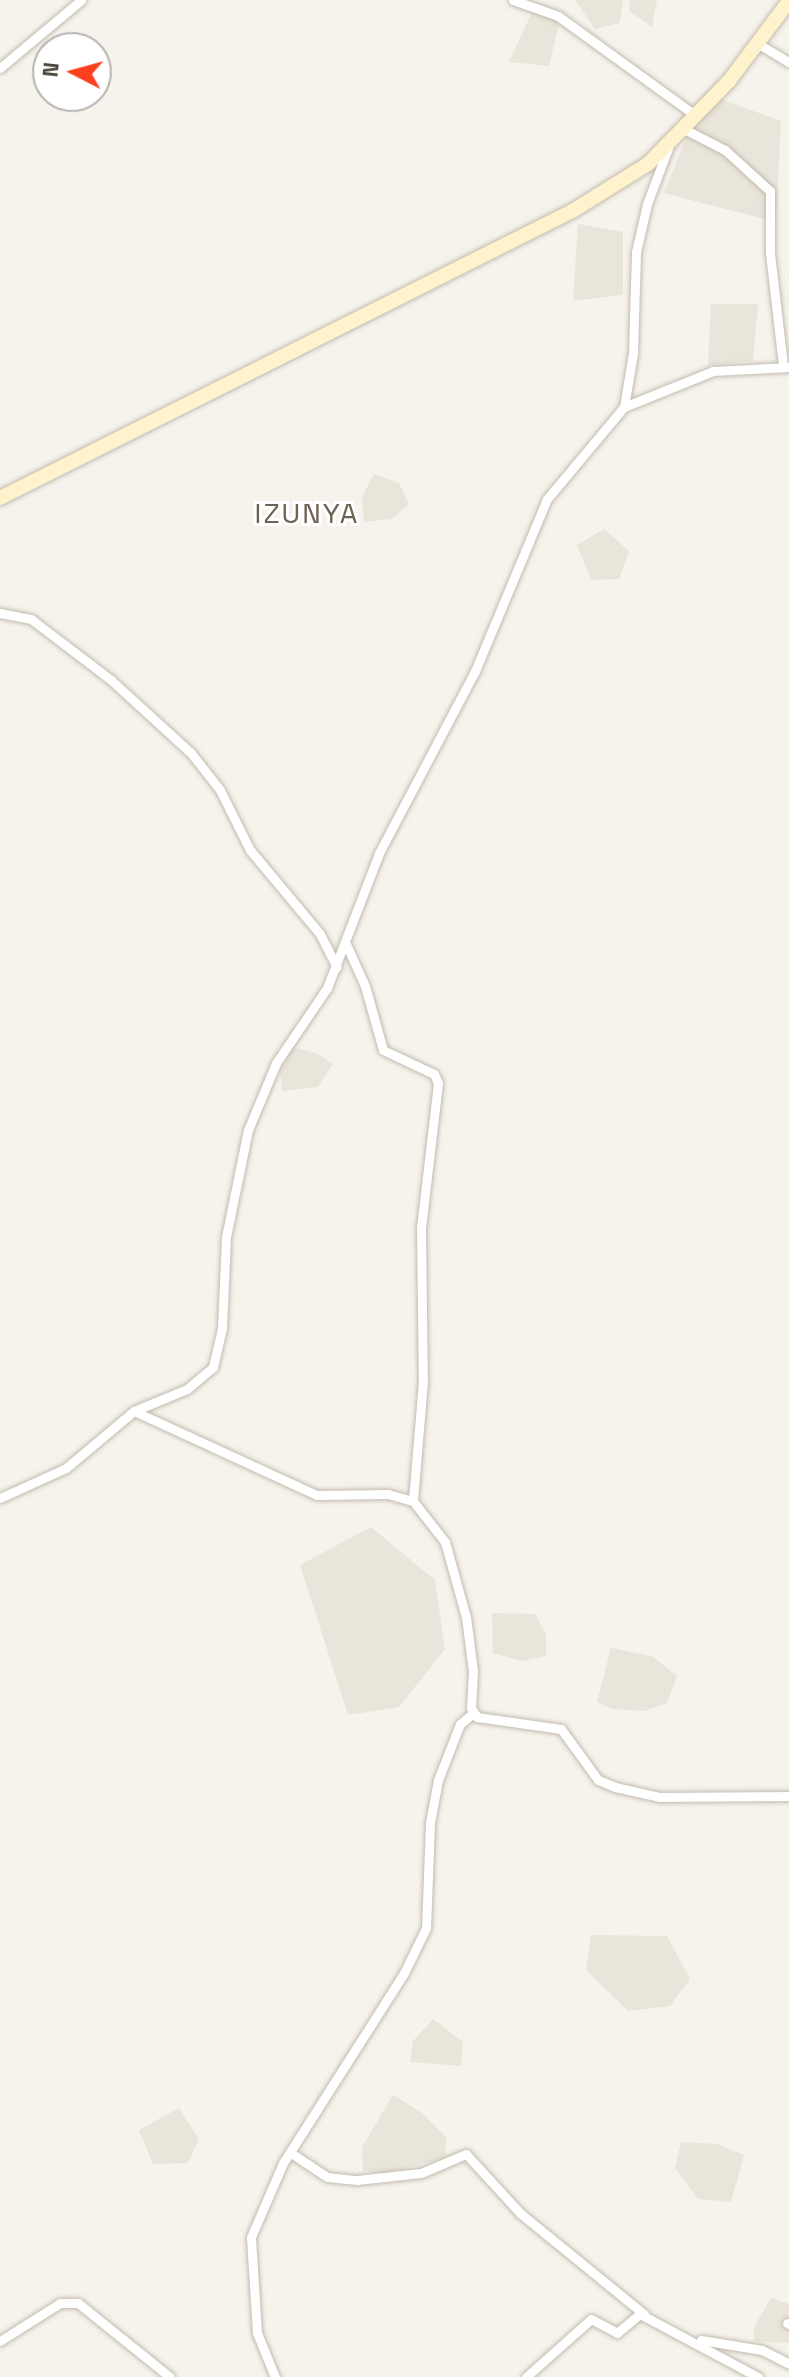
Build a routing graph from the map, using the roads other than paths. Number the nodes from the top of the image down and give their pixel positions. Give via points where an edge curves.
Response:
1 (81, 0) edge
2 (513, 0) edge
3 (784, 3) edge
4 (757, 43) junction
5 (789, 62) edge
6 (0, 68) edge
7 (696, 116) junction
8 (684, 129) junction
9 (670, 144) junction
10 (786, 366) edge
11 (624, 407) junction
12 (0, 498) edge
13 (0, 613) edge
14 (346, 944) junction
15 (337, 967) junction
16 (134, 1411) junction
17 (0, 1498) edge
18 (413, 1501) junction
19 (472, 1714) junction
20 (789, 1796) edge
21 (291, 2153) junction
22 (644, 2314) junction
23 (693, 2340) junction
24 (0, 2341) edge
25 (789, 2364) edge
26 (170, 2377) edge
27 (275, 2377) edge
28 (526, 2377) edge
29 (758, 2377) edge

1 - 6 street
2 - 7 street via 558,16
3 - 4 street
4 - 5 street
4 - 7 street
7 - 8 street
8 - 9 street
8 - 10 street via 725,150 770,191 770,253
9 - 11 street via 636,252 633,353
9 - 12 street via 648,164 574,210
10 - 11 street via 713,371
11 - 14 street via 547,499 481,658 379,853
13 - 15 street via 31,619 111,680 191,753 220,790 250,850 320,934
14 - 15 street
14 - 18 street via 365,986 383,1050 434,1074 438,1083 421,1227 423,1381
15 - 16 street via 276,1063 248,1130 226,1237 221,1340 213,1367 187,1389
16 - 17 street via 66,1468
16 - 18 street via 317,1495 388,1494
18 - 19 street via 436,1527 449,1557 471,1651
19 - 20 street via 561,1729 591,1773 615,1787 659,1797
19 - 21 street via 460,1724 438,1780 430,1823 426,1928 404,1973
21 - 22 street via 327,2177 357,2180 421,2173 466,2154 520,2213
21 - 27 street via 251,2237 257,2333
22 - 23 street
22 - 28 street via 617,2333 590,2320
23 - 25 street via 762,2350
23 - 29 street
24 - 26 street via 60,2303 78,2303

